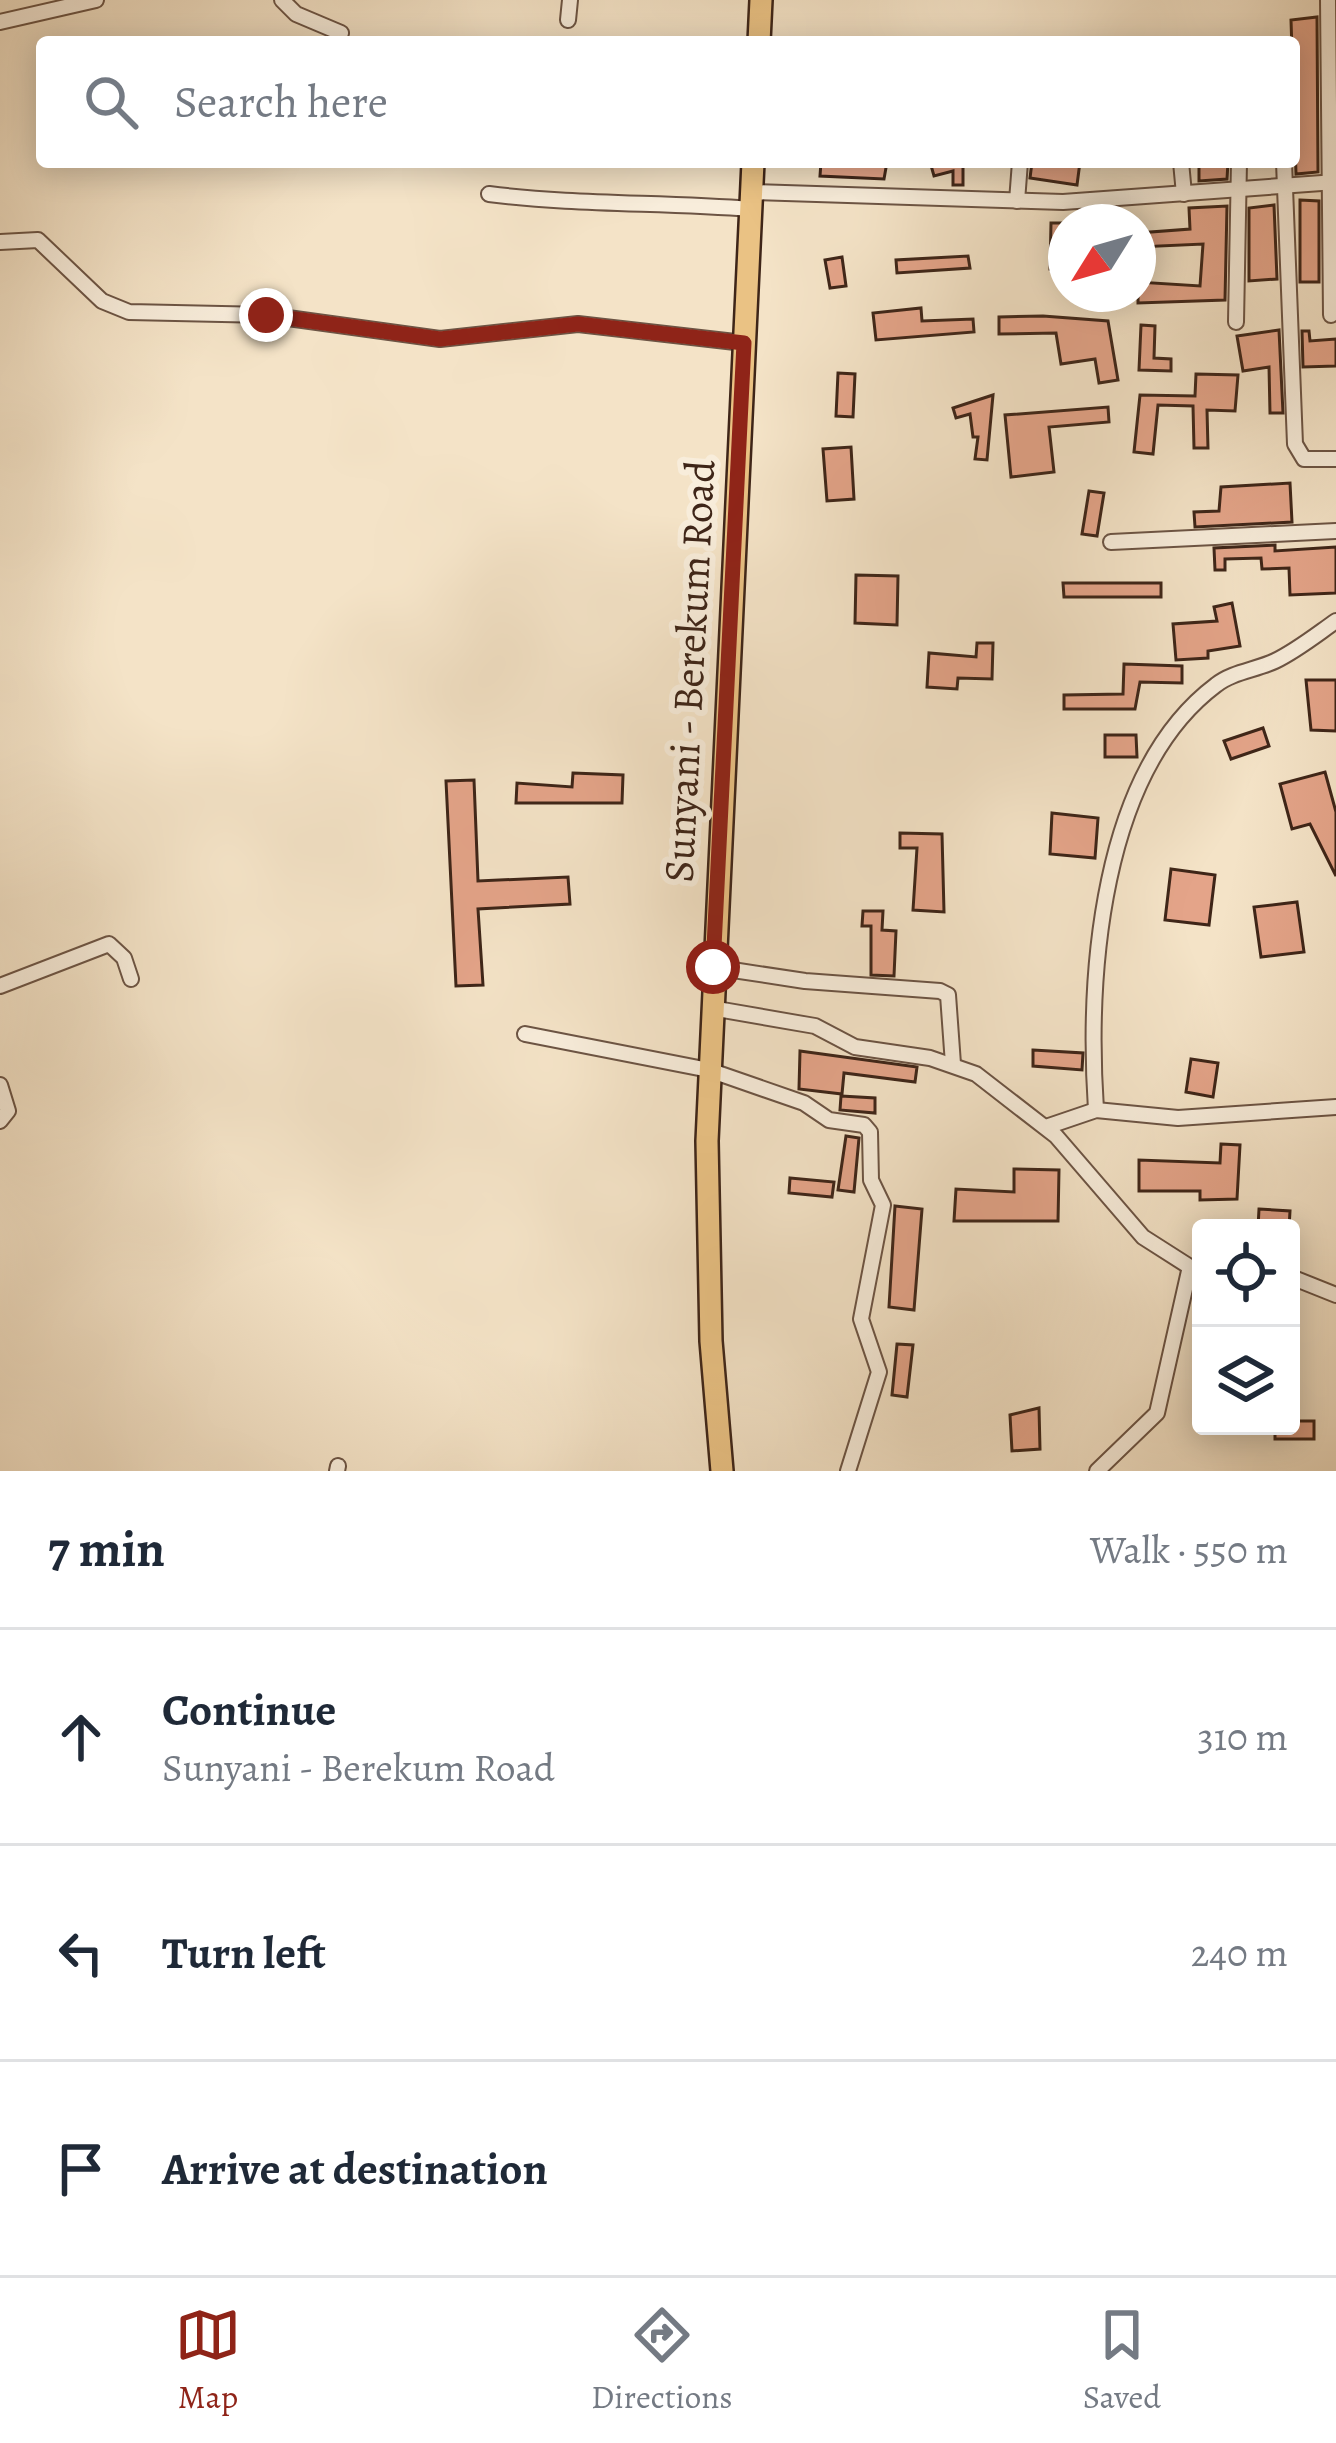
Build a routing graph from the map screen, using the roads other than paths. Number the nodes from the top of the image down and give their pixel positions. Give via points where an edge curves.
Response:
1 (96, 0) edge
2 (282, 0) edge
3 (570, 0) edge
4 (761, 0) edge
5 (1328, 0) edge
6 (568, 20) dead end
7 (0, 22) edge
8 (340, 33) dead end
9 (759, 36) edge
10 (753, 168) edge
11 (1020, 168) edge
12 (1182, 168) edge
13 (1239, 168) edge
14 (1284, 168) edge
15 (1334, 182) edge
16 (1286, 186) junction
17 (1240, 190) junction
18 (489, 194) dead end
19 (1184, 194) junction
20 (751, 201) junction
21 (1017, 201) junction
22 (0, 242) edge
23 (1331, 315) dead end
24 (1236, 322) dead end
25 (744, 343) junction
26 (1336, 458) edge
27 (1336, 531) edge
28 (1111, 542) dead end
29 (1336, 621) edge
30 (713, 967) junction
31 (131, 979) dead end
32 (0, 986) edge
33 (711, 1008) junction
34 (525, 1034) dead end
35 (953, 1064) junction
36 (709, 1070) junction
37 (0, 1085) edge
38 (1336, 1107) edge
39 (1096, 1110) junction
40 (0, 1120) edge
41 (1046, 1127) junction
42 (1192, 1271) edge
43 (1300, 1280) edge
44 (1192, 1284) edge
45 (1336, 1294) edge
46 (722, 1471) edge
47 (848, 1471) edge
48 (1096, 1471) edge

1 - 7 street
2 - 8 street
3 - 6 street
4 - 9 main road
5 - 15 street
10 - 20 main road, Sunyani - Berekum Road
11 - 21 street
12 - 19 street
13 - 17 street
14 - 16 street
15 - 16 street
15 - 23 street
16 - 17 street
16 - 26 street via 1295,444 1304,459
17 - 19 street
17 - 24 street
18 - 20 street via 563,203
19 - 21 street
20 - 21 street
20 - 25 main road, Sunyani - Berekum Road
22 - 25 street via 38,241 103,301 129,312 266,315 440,339 578,324
25 - 30 main road, Sunyani - Berekum Road
27 - 28 street
29 - 39 street via 1281,658 1220,680 1141,774 1123,814 1102,948 1091,1039
30 - 33 main road, Sunyani - Berekum Road
30 - 35 street via 940,991 948,995
31 - 32 street via 110,944
33 - 35 street via 815,1026 876,1053
33 - 36 main road, Sunyani - Berekum Road
34 - 36 street
35 - 41 street
36 - 46 main road, Sunyani - Berekum Road via 711,1341
36 - 47 street via 870,1132 871,1180 883,1205 861,1319 879,1372
37 - 40 street via 8,1111
38 - 39 street via 1178,1118
39 - 41 street
41 - 42 street via 1143,1237
43 - 45 street
44 - 48 street via 1156,1413

